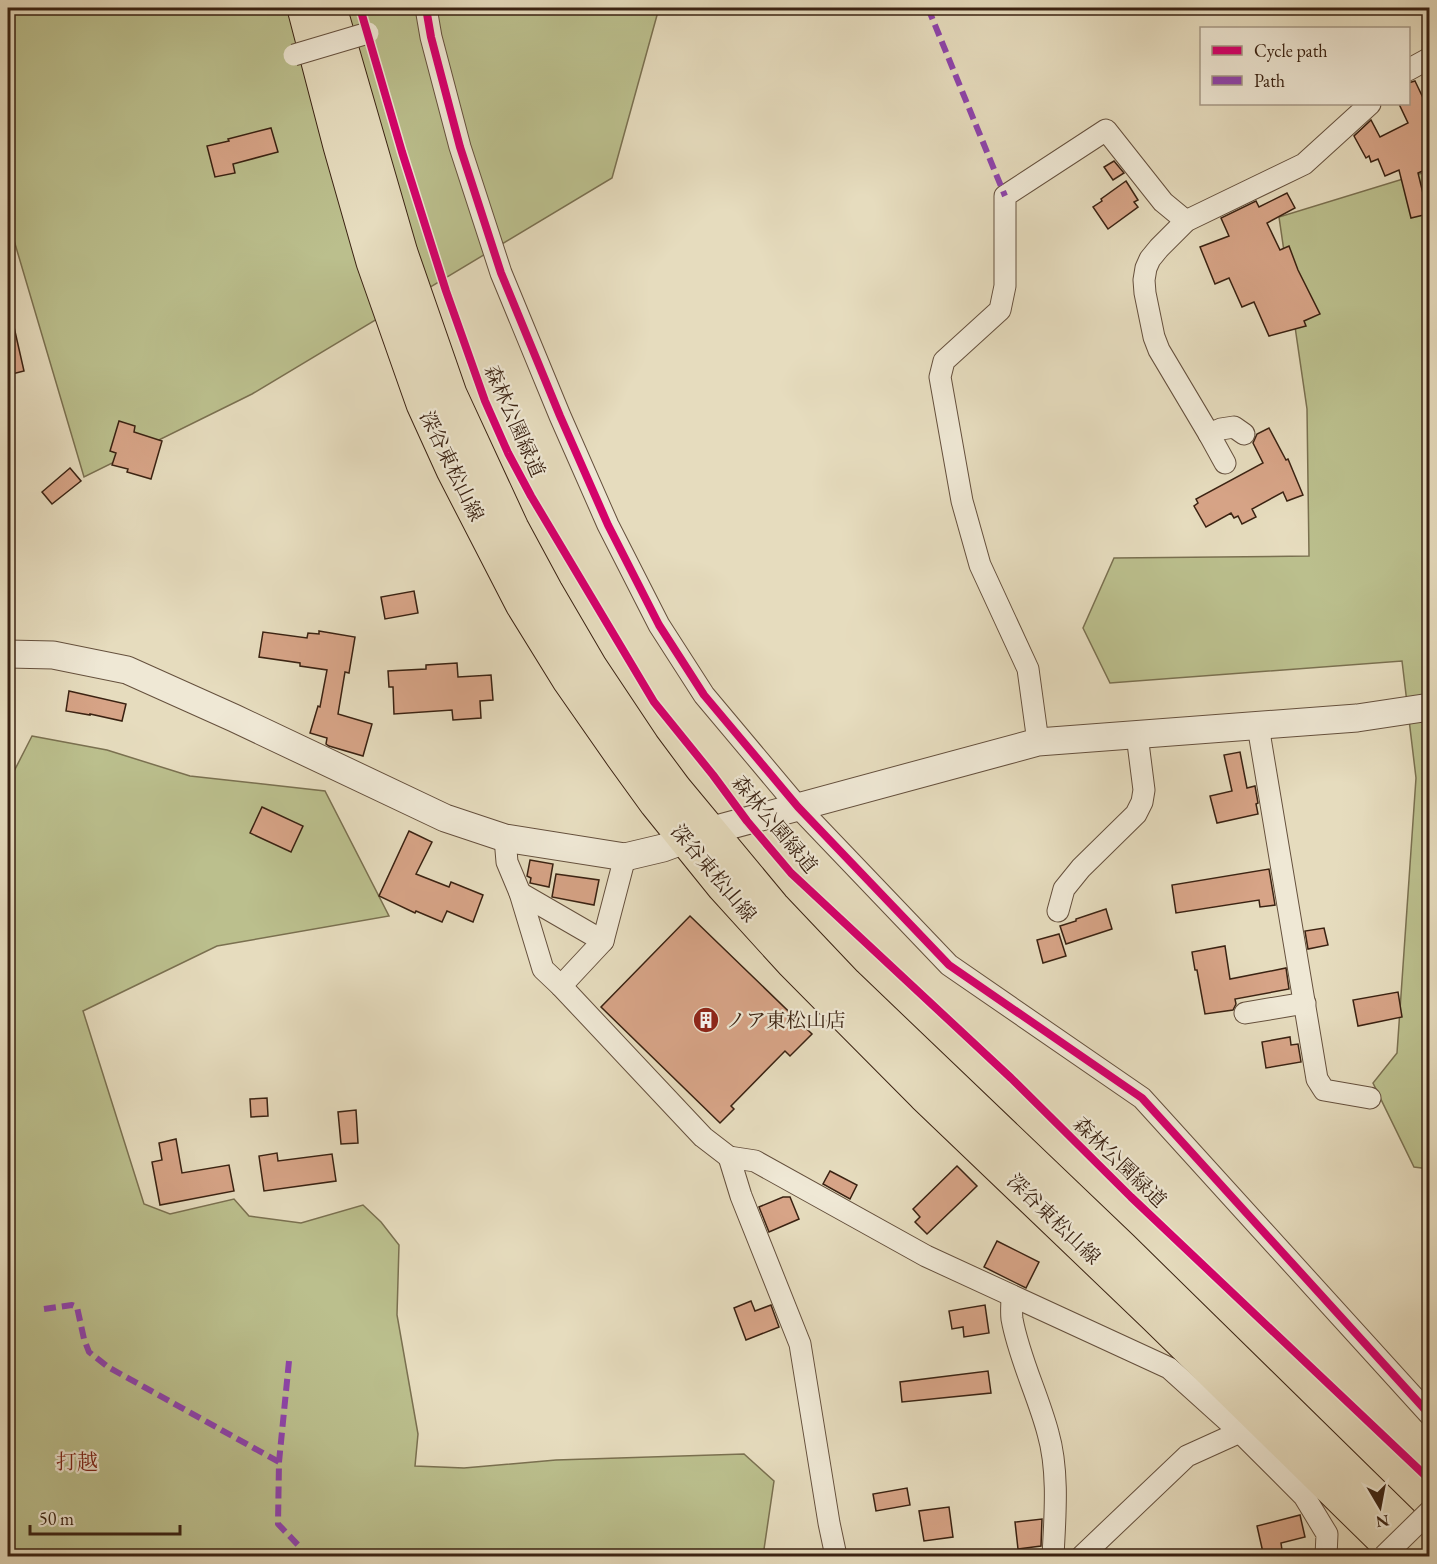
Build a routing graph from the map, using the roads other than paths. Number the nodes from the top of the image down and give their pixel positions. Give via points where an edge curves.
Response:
1 (304, 8) edge
2 (330, 8) edge
3 (426, 8) edge
4 (368, 33) dead end
5 (294, 55) dead end
6 (1430, 58) edge
7 (1410, 69) edge
8 (1369, 105) edge
9 (1186, 221) junction
10 (1209, 434) junction
11 (1244, 434) dead end
12 (1225, 464) dead end
13 (8, 654) edge
14 (1430, 707) edge
15 (1258, 726) junction
16 (1137, 735) junction
17 (1038, 742) junction
18 (798, 807) junction
19 (698, 835) junction
20 (505, 838) junction
21 (625, 856) junction
22 (520, 893) junction
23 (1058, 911) dead end
24 (603, 941) junction
25 (561, 986) junction
26 (1305, 1003) junction
27 (1245, 1013) dead end
28 (1370, 1098) dead end
29 (729, 1157) junction
30 (1012, 1296) junction
31 (1430, 1415) edge
32 (1240, 1432) junction
33 (1430, 1511) edge
34 (1430, 1550) edge
35 (836, 1557) edge
36 (1053, 1557) edge
37 (1082, 1557) edge
38 (1326, 1557) edge
39 (1384, 1557) edge
40 (1400, 1557) edge

1 - 19 main road, 深谷東松山線 via 373,262 423,404 453,470 522,604 569,680 656,803
2 - 19 main road, 深谷東松山線 via 401,253 450,394 546,591 591,668 675,789
3 - 18 street via 460,147 501,273 608,525 659,625 704,695
4 - 5 street, bridge
6 - 7 street
8 - 9 street via 1304,164
9 - 10 street via 1150,259 1145,293 1159,350
9 - 17 street via 1163,202 1106,130 1005,196 1005,285 1000,310 944,361 940,377 962,501 980,565 1028,669
10 - 11 street via 1234,427
10 - 12 street
13 - 20 street via 53,655 127,670 445,818
14 - 15 street
15 - 16 street
15 - 26 street
16 - 17 street
16 - 23 street via 1142,802 1136,814 1064,889
17 - 18 street
18 - 19 street
18 - 31 street via 948,965 1142,1098
19 - 21 street
19 - 34 main road, 深谷東松山線 via 846,984 1097,1223
19 - 40 main road, 深谷東松山線 via 723,886 792,963
20 - 21 street
20 - 22 street via 507,862
21 - 24 street
22 - 24 street
22 - 25 street via 543,969
24 - 25 street
25 - 29 street via 703,1137
26 - 27 street
26 - 28 street via 1317,1079 1324,1090
29 - 30 street via 756,1161 926,1256
29 - 35 street via 800,1344
30 - 32 street via 1169,1368
30 - 36 street via 1014,1327 1048,1434 1054,1479
32 - 37 street via 1187,1456
32 - 38 street via 1304,1496 1327,1534
33 - 39 street, bridge

